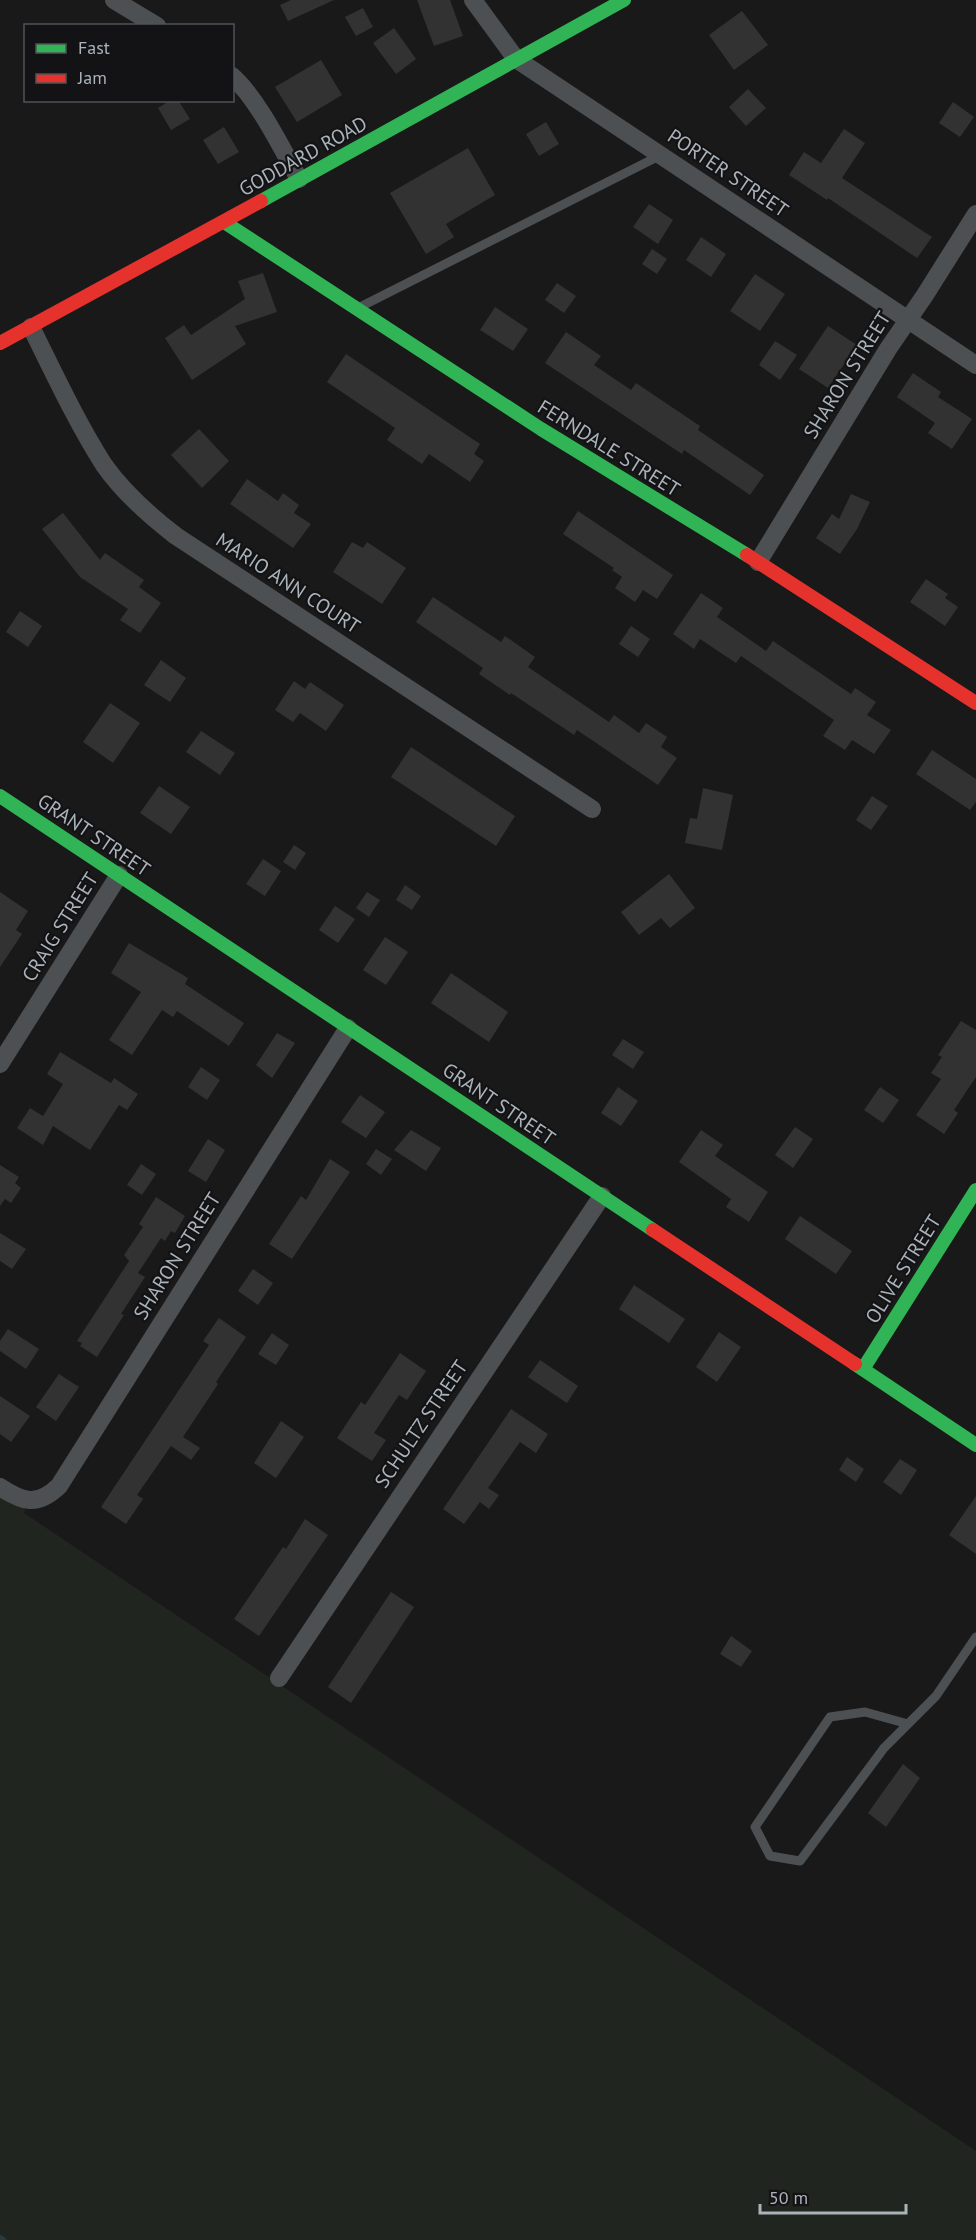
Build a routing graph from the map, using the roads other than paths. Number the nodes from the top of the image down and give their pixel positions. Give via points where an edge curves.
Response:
1 (114, 0) edge
2 (472, 0) edge
3 (624, 0) edge
4 (154, 24) edge
5 (516, 59) junction
6 (234, 78) edge
7 (661, 155) junction
8 (299, 179) junction
9 (976, 214) edge
10 (224, 222) junction
11 (357, 308) junction
12 (908, 320) junction
13 (31, 327) junction
14 (0, 343) edge
15 (976, 365) edge
16 (758, 562) junction
17 (976, 703) edge
18 (0, 796) edge
19 (592, 809) dead end
20 (119, 875) junction
21 (348, 1028) junction
22 (0, 1064) edge
23 (976, 1190) edge
24 (602, 1196) junction
25 (862, 1369) junction
26 (976, 1445) edge
27 (0, 1487) edge
28 (976, 1637) edge
29 (279, 1678) dead end
30 (908, 1724) junction

1 - 4 street
2 - 5 street, PORTER STREET
3 - 5 street, GODDARD ROAD
5 - 7 street, PORTER STREET
5 - 8 street, GODDARD ROAD
6 - 8 street
7 - 11 lane
7 - 12 street, PORTER STREET
8 - 10 street, GODDARD ROAD
9 - 12 street, SHARON STREET
10 - 11 street, FERNDALE STREET
10 - 13 street, GODDARD ROAD
11 - 16 street, FERNDALE STREET via 541,429
12 - 15 street, PORTER STREET
12 - 16 street, SHARON STREET
13 - 14 street, GODDARD ROAD
13 - 19 street, MARIO ANN COURT via 105,466 161,524
16 - 17 street, FERNDALE STREET
18 - 20 street, GRANT STREET
20 - 21 street, GRANT STREET
20 - 22 street, CRAIG STREET
21 - 24 street, GRANT STREET
21 - 27 street, SHARON STREET via 59,1486 38,1500 24,1500
23 - 25 street, OLIVE STREET
24 - 25 street, GRANT STREET
24 - 29 street, SCHULTZ STREET
25 - 26 street, GRANT STREET
28 - 30 lane via 936,1696
30 - 30 lane via 866,1769 800,1861 770,1856 755,1827 830,1717 865,1712

